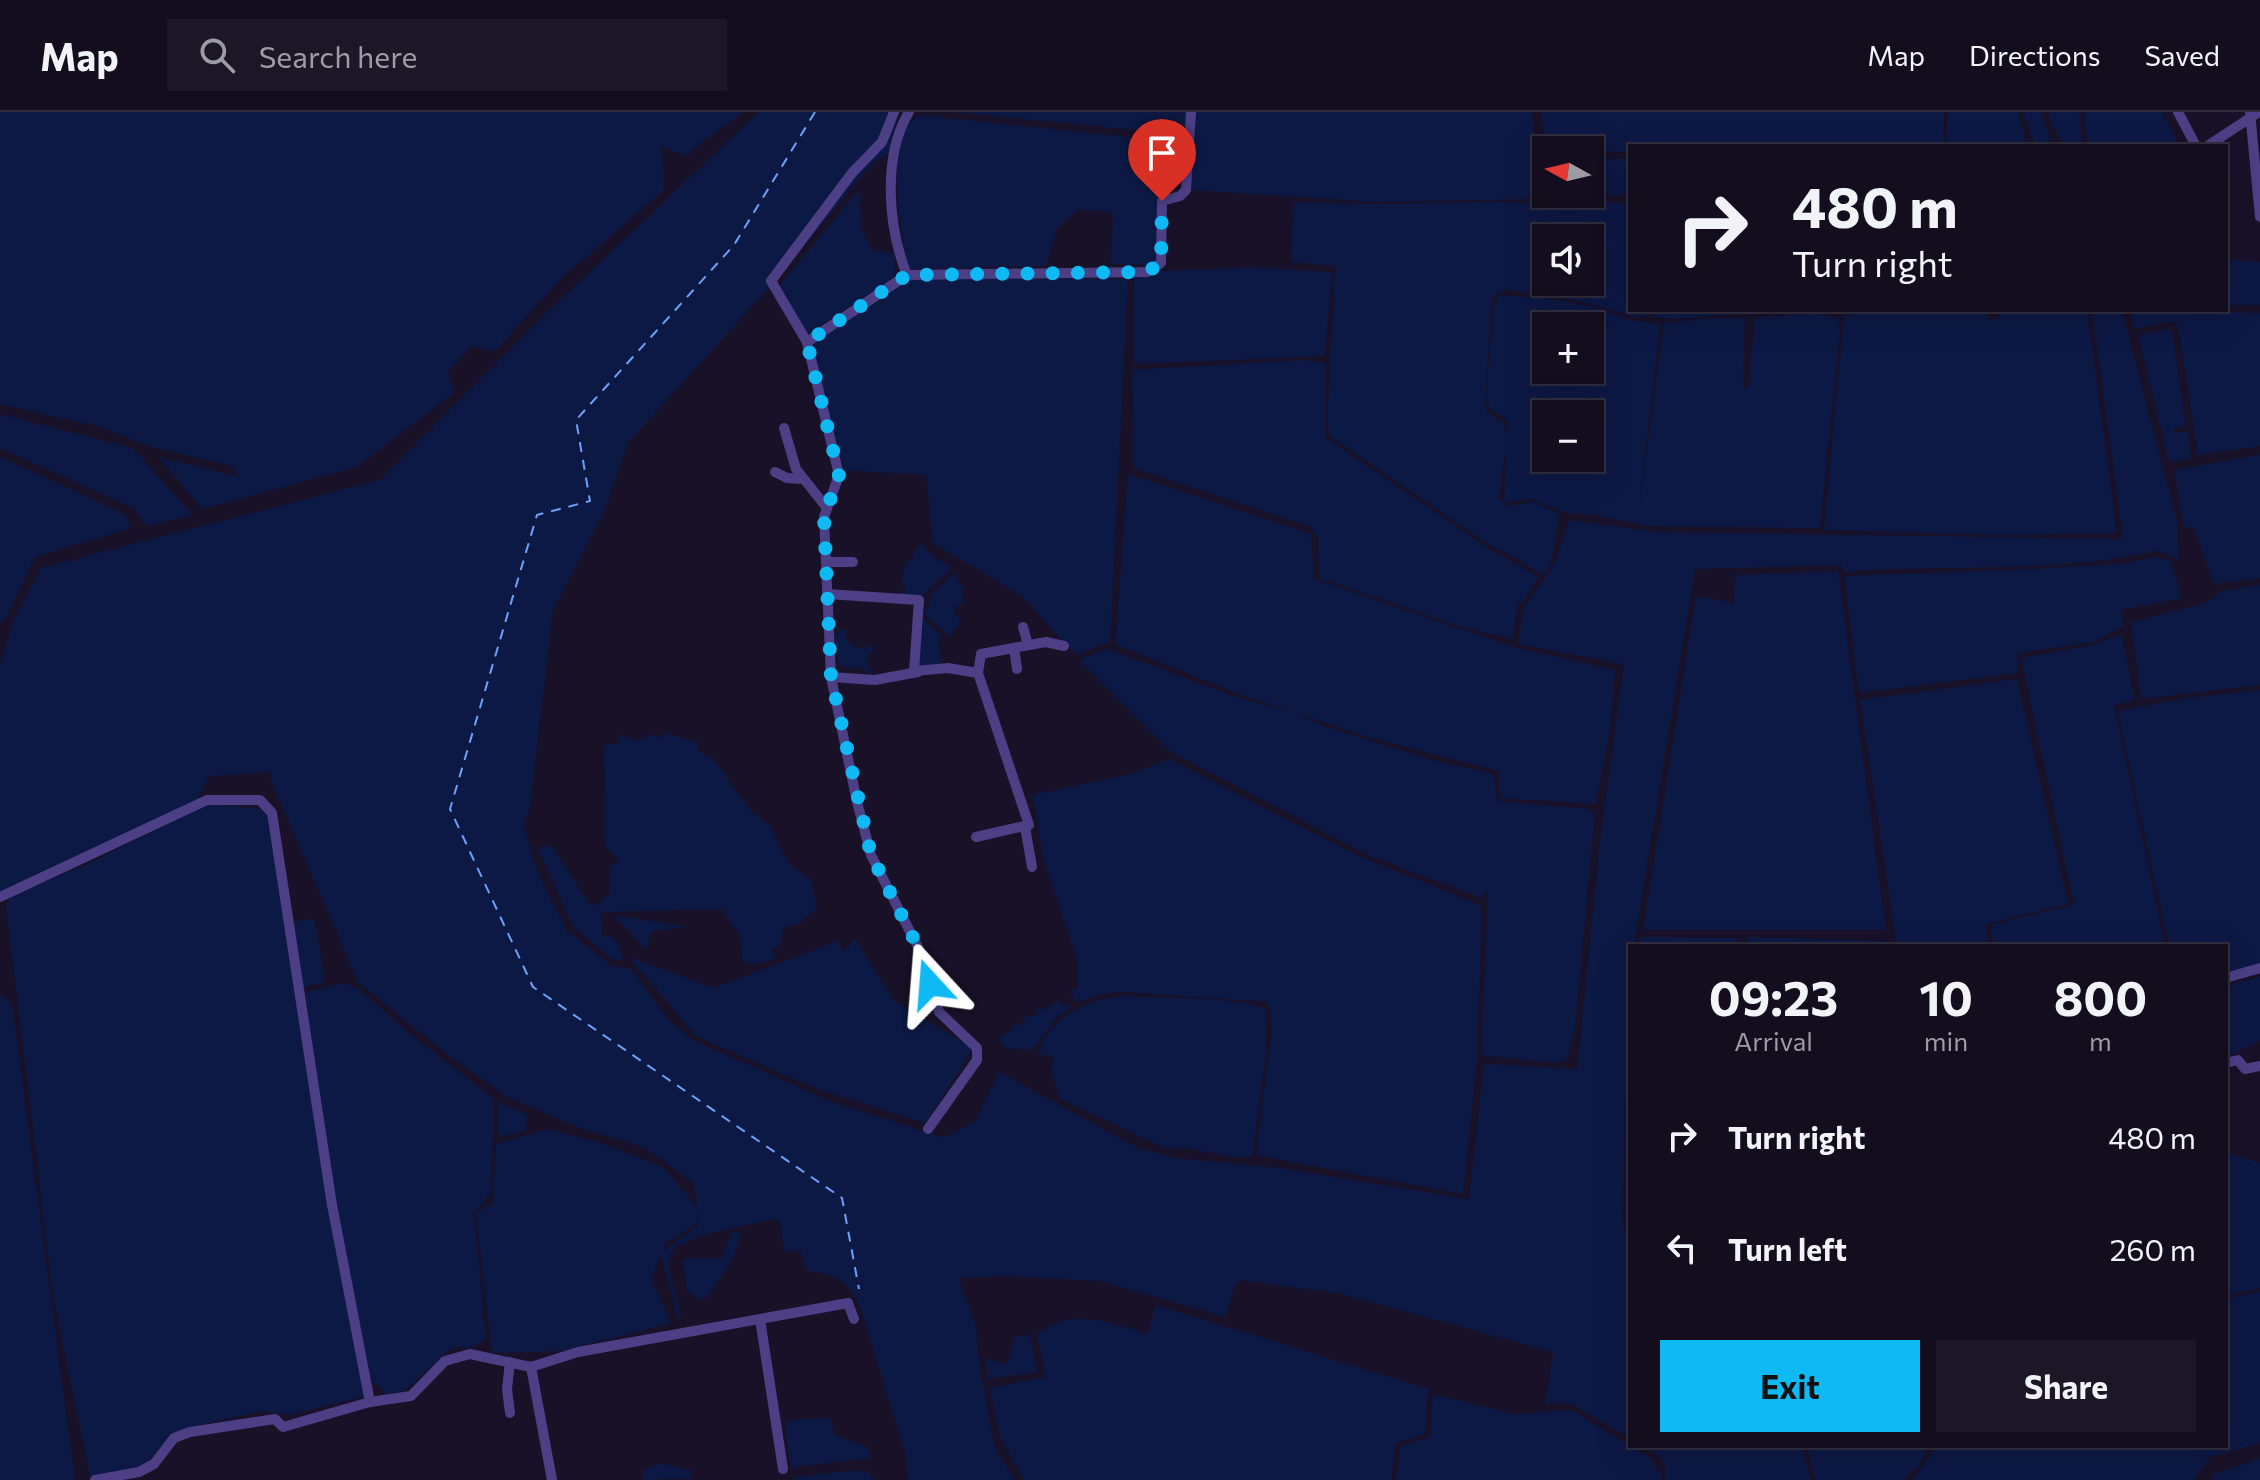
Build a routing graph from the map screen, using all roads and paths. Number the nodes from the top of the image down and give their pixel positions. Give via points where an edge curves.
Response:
1 (894, 112) edge
2 (909, 112) edge
3 (1191, 112) edge
4 (2178, 112) edge
5 (2250, 112) edge
6 (2259, 112) edge
7 (2195, 144) edge
8 (2210, 144) edge
9 (2260, 217) edge
10 (907, 275) junction
11 (807, 342) junction
12 (784, 428) dead end
13 (775, 472) dead end
14 (803, 479) junction
15 (827, 508) junction
16 (826, 562) junction
17 (853, 562) dead end
18 (827, 594) junction
19 (1023, 627) dead end
20 (1028, 645) junction
21 (1064, 646) dead end
22 (1014, 648) junction
23 (1017, 669) dead end
24 (918, 672) junction
25 (978, 673) junction
26 (831, 677) junction
27 (1025, 827) junction
28 (976, 837) dead end
29 (1032, 867) dead end
30 (0, 897) edge
31 (2260, 968) edge
32 (2229, 977) dead end
33 (2228, 1062) edge
34 (2260, 1066) edge
35 (928, 1129) dead end
36 (760, 1319) junction
37 (854, 1319) dead end
38 (510, 1362) junction
39 (534, 1366) junction
40 (370, 1402) junction
41 (510, 1413) dead end
42 (555, 1457) dead end
43 (783, 1469) dead end
44 (95, 1480) edge
45 (552, 1480) edge

1 - 11 street via 882,142 852,173 771,281
2 - 10 street via 898,131 891,184
3 - 10 street via 1186,190 1162,201 1161,263 1147,272
4 - 7 street
5 - 9 street
6 - 8 street, bridge
10 - 11 street
11 - 15 street via 839,475
12 - 14 street
13 - 14 street
14 - 15 street
15 - 16 street
16 - 17 street
16 - 18 street
18 - 24 street via 919,600 912,667
18 - 26 street
19 - 20 street
20 - 21 street
20 - 22 street
22 - 23 street
22 - 25 street via 981,654
24 - 25 street via 948,668
24 - 26 street via 875,680
25 - 27 street via 1020,790 1029,825
26 - 35 street via 871,855 922,955 939,1012 977,1048 977,1060
27 - 28 street
27 - 29 street
30 - 40 street via 207,800 260,800 272,813 332,1205
31 - 32 street
33 - 34 street via 2238,1060 2245,1069
36 - 37 street via 848,1303
36 - 39 street via 578,1352
36 - 43 street
38 - 39 street
38 - 40 street via 470,1354 445,1361 411,1396
38 - 41 street
39 - 42 street
39 - 45 street
40 - 44 street via 283,1427 275,1419 190,1432 174,1438 154,1464 139,1472

